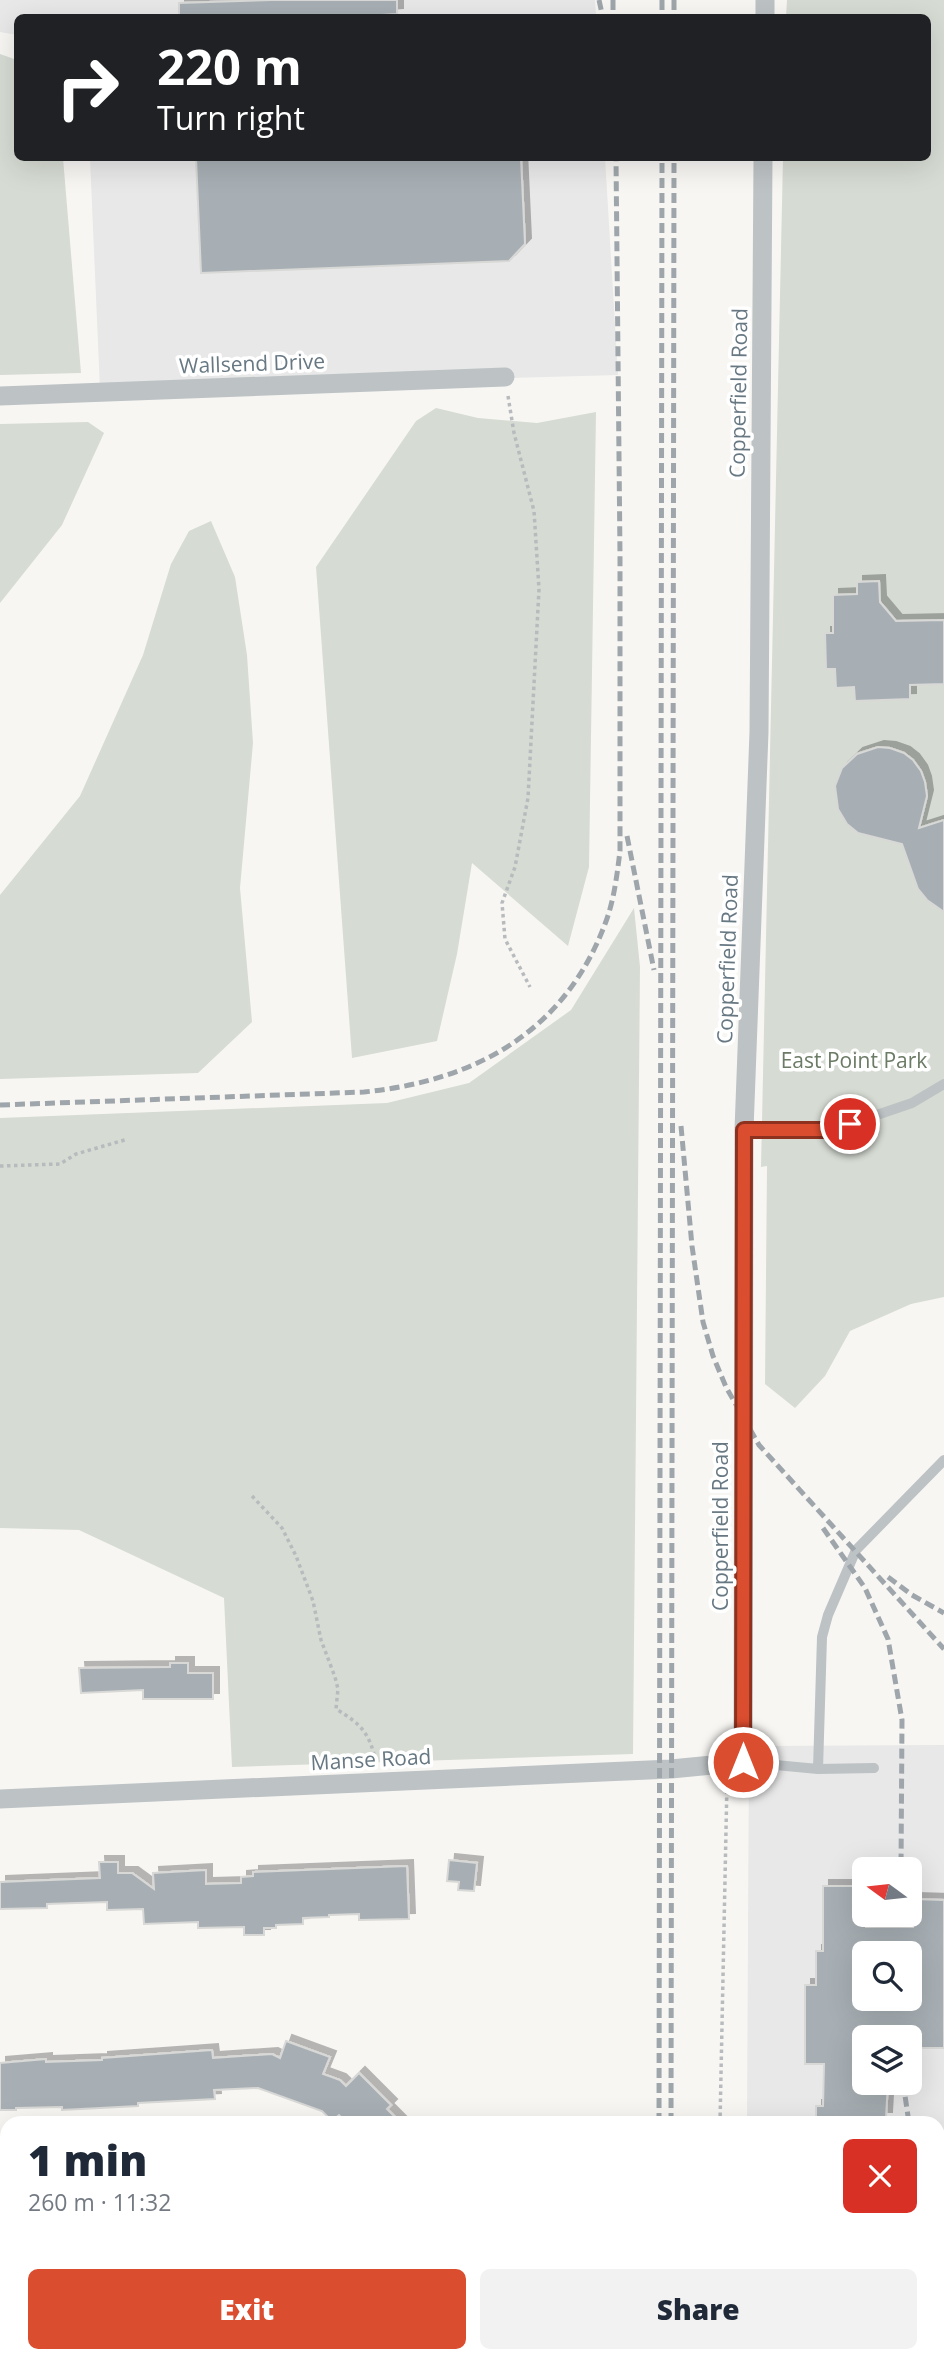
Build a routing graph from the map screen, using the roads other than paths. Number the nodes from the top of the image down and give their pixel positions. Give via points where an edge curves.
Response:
1 (764, 161) edge
2 (505, 377) road end
3 (0, 396) edge
4 (944, 1084) edge
5 (744, 1130) junction
6 (944, 1460) edge
7 (735, 1762) junction
8 (874, 1768) dead end
9 (818, 1769) junction
10 (0, 1799) edge

1 - 5 street, Copperfield Road via 758,732
2 - 3 street, Wallsend Drive
4 - 5 lane via 912,1103 833,1130
5 - 7 street, Copperfield Road
6 - 9 lane via 856,1550 828,1615 822,1637
7 - 9 lane
7 - 10 street, Manse Road via 671,1769
8 - 9 lane

